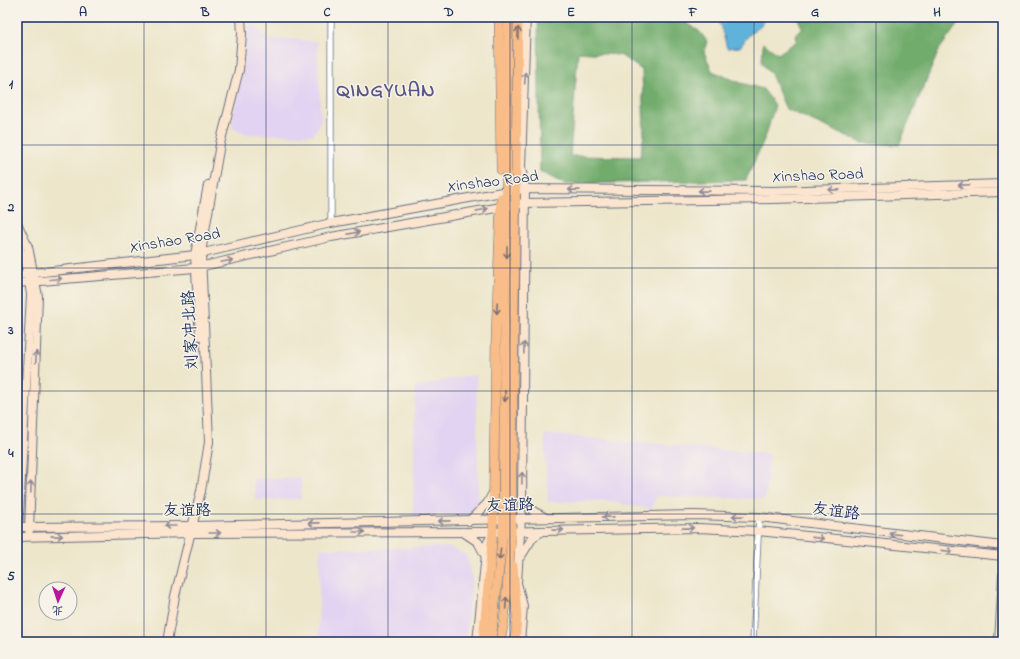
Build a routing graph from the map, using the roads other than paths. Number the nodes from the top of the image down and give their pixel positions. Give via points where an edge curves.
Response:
1 (236, 17) edge
2 (241, 17) edge
3 (330, 17) edge
4 (499, 17) edge
5 (508, 17) edge
6 (518, 17) edge
7 (526, 17) edge
8 (1003, 184) edge
9 (512, 191) junction
10 (1003, 192) edge
11 (511, 205) junction
12 (17, 223) edge
13 (331, 223) junction
14 (17, 239) edge
15 (198, 254) junction
16 (199, 267) junction
17 (17, 276) edge
18 (32, 278) junction
19 (17, 283) edge
20 (494, 491) junction
21 (522, 498) junction
22 (759, 517) junction
23 (546, 518) junction
24 (521, 519) junction
25 (493, 520) junction
26 (507, 520) junction
27 (469, 521) junction
28 (18, 526) edge
29 (29, 526) junction
30 (190, 529) junction
31 (544, 530) junction
32 (502, 531) junction
33 (521, 531) junction
34 (758, 531) junction
35 (463, 532) junction
36 (18, 537) edge
37 (29, 537) junction
38 (511, 541) junction
39 (1003, 546) edge
40 (485, 555) junction
41 (1003, 556) edge
42 (518, 563) junction
43 (484, 566) junction
44 (1003, 575) edge
45 (490, 576) junction
46 (517, 582) junction
47 (497, 589) junction
48 (517, 606) junction
49 (166, 642) edge
50 (476, 642) edge
51 (483, 642) edge
52 (491, 642) edge
53 (500, 642) edge
54 (515, 642) edge
55 (520, 642) edge
56 (753, 642) edge
57 (999, 642) edge

1 - 15 main road, 刘家冲北路 via 234,69 216,143
2 - 15 main road, 刘家冲北路 via 239,70 220,144
3 - 13 street
4 - 9 main road
5 - 9 main road
9 -> 6 main road
9 -> 7 main road via 521,167
8 -> 9 main road, Xinshao Road via 773,191
9 - 11 main road
9 - 11 main road
9 - 13 main road, Xinshao Road
10 - 11 main road, Xinshao Road
16 -> 11 main road, Xinshao Road via 331,238
11 -> 20 main road via 496,335
21 -> 11 main road
11 - 26 main road
12 - 18 main road via 28,247
13 - 15 main road, Xinshao Road
14 - 18 main road
15 - 16 main road, 刘家冲北路
15 - 18 main road, Xinshao Road
18 -> 16 main road, Xinshao Road
16 - 30 main road, 刘家冲北路 via 204,442
17 - 18 main road, Xinshao Road
18 - 19 main road, Xinshao Road
18 - 28 main road
29 -> 18 main road via 38,296
20 - 25 main road
20 - 27 main road via 486,504
21 - 23 main road via 532,511
21 - 24 main road
22 -> 23 main road, 友谊路 via 693,515
22 - 34 street
39 -> 22 main road, 友谊路
23 - 24 main road, 友谊路
24 - 26 main road, 友谊路
24 - 33 main road
25 - 26 main road, 友谊路
25 - 27 main road, 友谊路
25 - 32 main road
26 - 32 main road
27 -> 30 main road, 友谊路
28 - 29 main road, 友谊路
28 - 36 main road
30 -> 29 main road, 友谊路
29 - 37 main road
30 -> 35 main road, 友谊路
37 -> 30 main road, 友谊路
30 - 49 main road, 刘家冲北路
31 - 33 main road, 友谊路
31 -> 34 main road, 友谊路 via 699,528
31 - 42 main road via 533,537
32 - 33 main road, 友谊路
32 - 35 main road, 友谊路
32 - 38 main road
32 - 40 main road via 487,544
32 - 45 main road
32 -> 47 main road
33 - 42 main road
34 -> 41 main road, 友谊路
34 - 56 street
35 - 40 main road via 478,542
36 - 37 main road, 友谊路
38 - 48 main road
53 -> 38 main road
40 - 43 main road
42 - 46 main road
43 - 45 main road
43 - 50 main road
44 - 57 main road
45 - 47 main road
45 - 51 main road
46 - 48 main road
46 - 55 main road via 522,606
47 - 52 main road
48 - 54 main road

